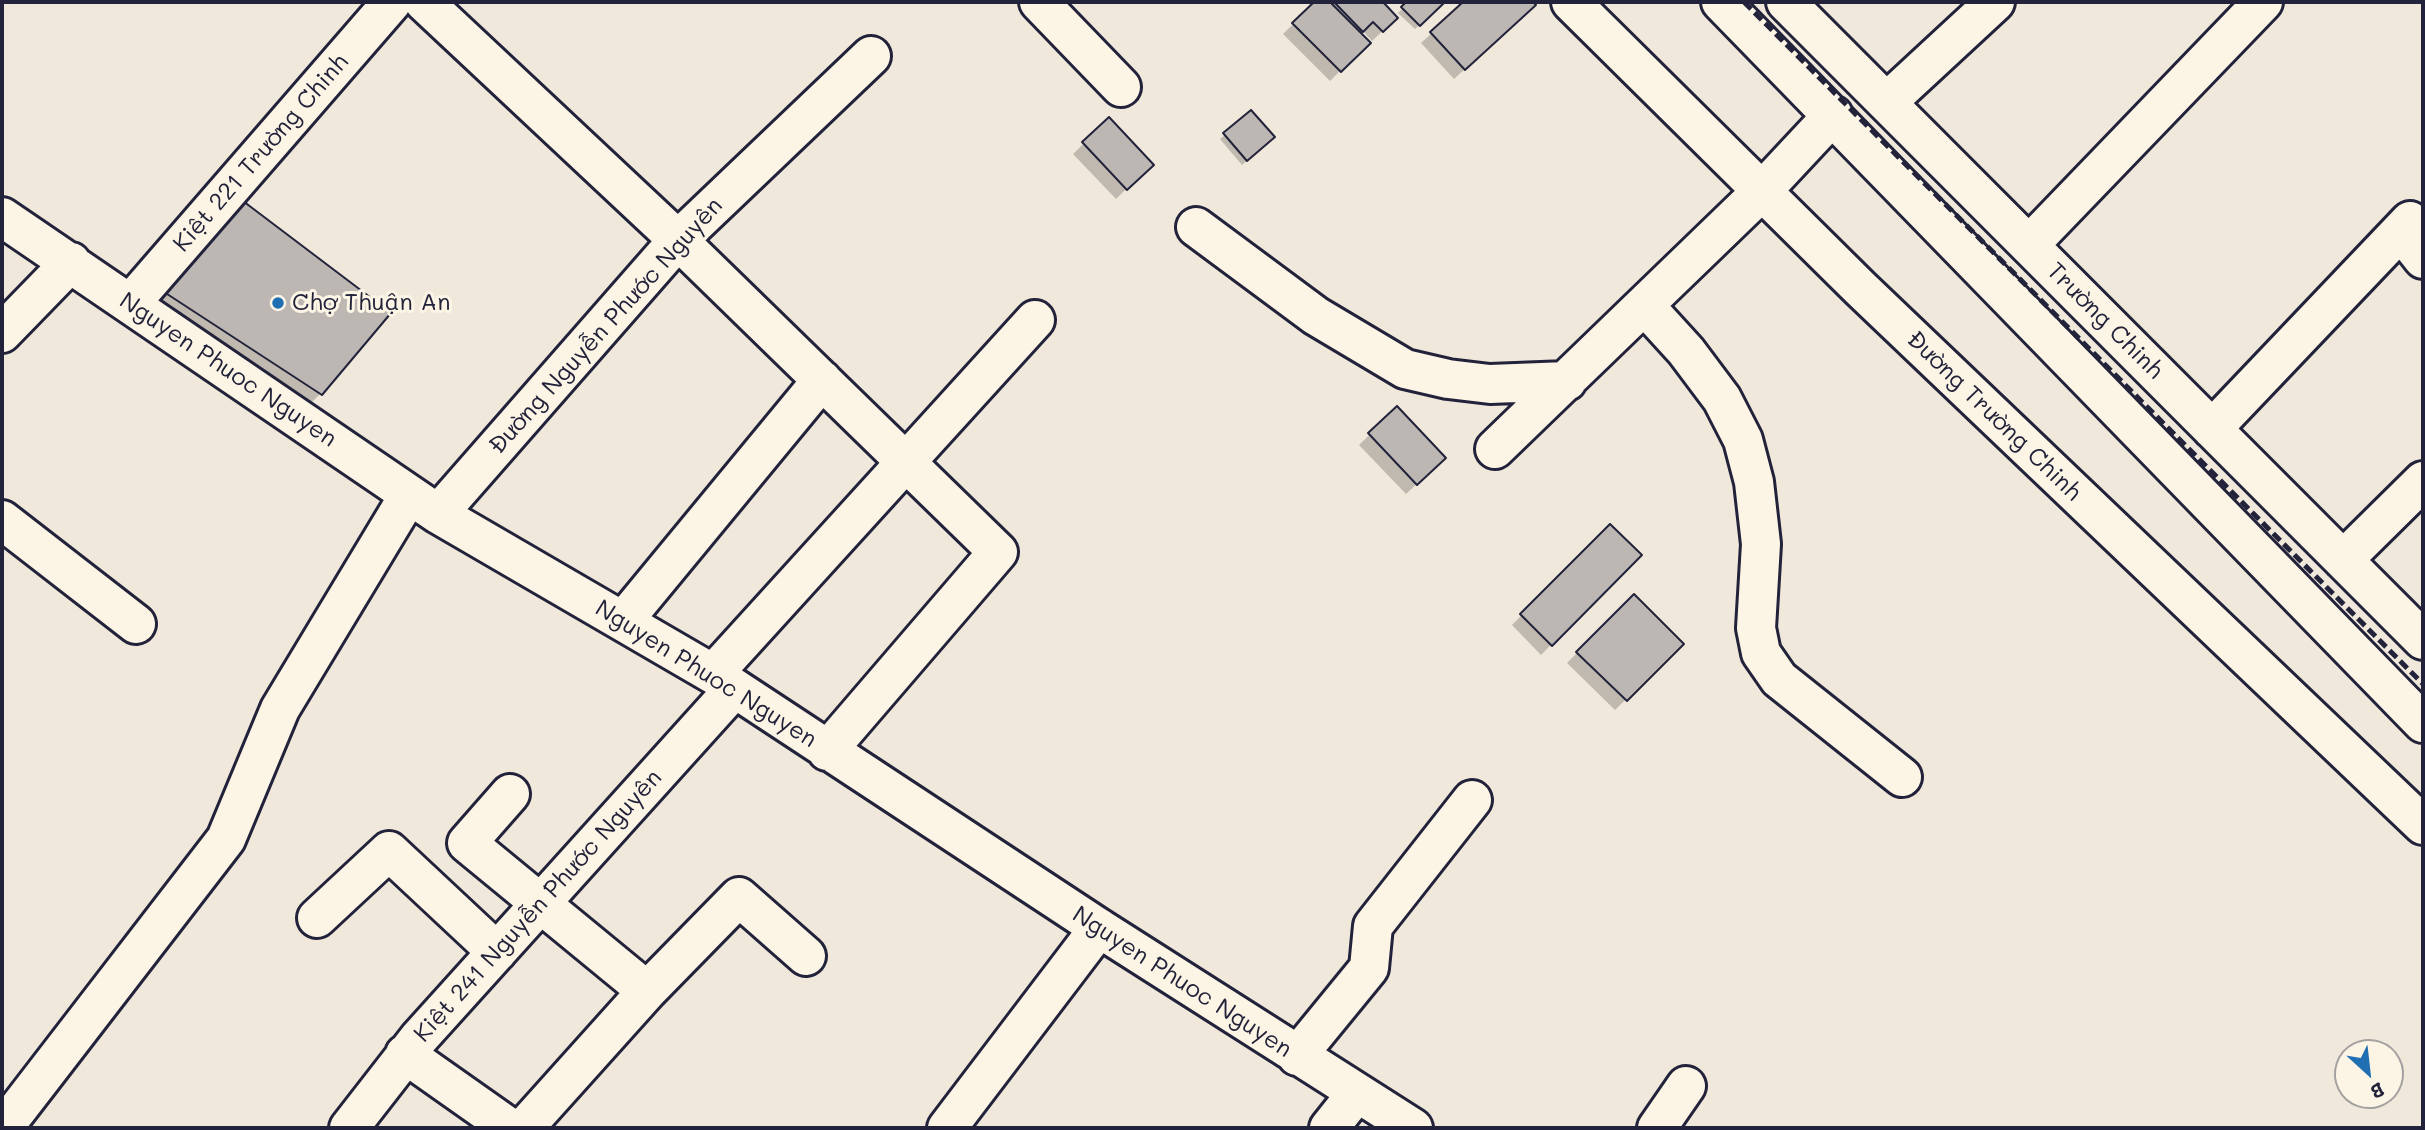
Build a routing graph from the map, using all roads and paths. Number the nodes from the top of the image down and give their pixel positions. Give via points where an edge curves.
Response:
1 (392, 2) edge
2 (424, 2) edge
3 (1039, 2) edge
4 (1571, 2) edge
5 (1721, 2) edge
6 (1786, 2) edge
7 (1995, 2) edge
8 (2263, 2) edge
9 (871, 56) dead end
10 (1121, 87) dead end
11 (1887, 102) junction
12 (1833, 115) junction
13 (1762, 191) junction
14 (2, 217) edge
15 (1196, 227) dead end
16 (2411, 237) edge
17 (678, 240) junction
18 (2029, 245) junction
19 (71, 262) junction
20 (130, 304) junction
21 (1644, 305) junction
22 (1035, 320) dead end
23 (2, 333) edge
24 (822, 380) junction
25 (1567, 381) junction
26 (2212, 429) junction
27 (1495, 449) dead end
28 (904, 460) junction
29 (2423, 481) edge
30 (424, 504) junction
31 (2, 520) edge
32 (2343, 560) junction
33 (624, 620) junction
34 (136, 624) dead end
35 (2423, 640) edge
36 (724, 681) junction
37 (2423, 723) edge
38 (827, 751) junction
39 (1902, 777) dead end
40 (510, 794) dead end
41 (1472, 800) dead end
42 (2423, 825) edge
43 (541, 903) junction
44 (317, 918) dead end
45 (1099, 928) junction
46 (497, 952) junction
47 (806, 956) dead end
48 (647, 991) junction
49 (405, 1054) junction
50 (1297, 1056) junction
51 (1686, 1087) dead end
52 (1356, 1094) junction
53 (16, 1116) edge
54 (349, 1128) edge
55 (510, 1128) edge
56 (524, 1128) edge
57 (947, 1128) edge
58 (1329, 1128) edge
59 (1413, 1128) edge
60 (1657, 1128) edge

1 - 20 main road, Kiệt 221 Trường Chinh
2 - 17 main road
3 - 10 main road
4 - 13 main road, Đường Trường Chinh
5 - 12 main road
6 - 11 main road, Trường Chinh
7 - 11 main road
8 - 18 main road
9 - 17 main road, Đường Nguyễn Phước Nguyên
11 - 18 main road, Trường Chinh
12 - 13 main road
12 - 37 main road
13 - 21 main road
13 - 42 main road, Đường Trường Chinh
14 - 19 main road, Nguyen Phuoc Nguyen
15 - 25 main road via 1316,316 1405,369 1490,384
16 - 26 main road
17 - 24 main road
17 - 30 main road, Đường Nguyễn Phước Nguyên
18 - 26 main road, Trường Chinh
19 - 20 main road, Nguyen Phuoc Nguyen
19 - 23 main road
20 - 30 main road, Nguyen Phuoc Nguyen
21 - 25 main road
21 - 39 main road via 1722,399 1743,440 1754,482 1761,544 1756,628 1761,653 1779,678
22 - 28 main road
24 - 28 main road
24 - 33 main road
25 - 27 main road
26 - 32 main road, Trường Chinh
28 - 36 main road
28 - 38 main road via 998,552
29 - 32 main road
30 - 33 main road, Nguyen Phuoc Nguyen
30 - 53 main road, Đường Nguyễn Phước Nguyên via 281,709 226,839
31 - 34 main road
32 - 35 main road, Trường Chinh
33 - 36 main road, Nguyen Phuoc Nguyen
36 - 38 main road, Nguyen Phuoc Nguyen
36 - 43 main road, Kiệt 241 Nguyễn Phước Nguyên
38 - 45 main road, Nguyen Phuoc Nguyen
40 - 43 main road via 467,843
41 - 50 main road via 1373,926 1369,968
43 - 46 main road, Kiệt 241 Nguyễn Phước Nguyên
43 - 48 main road
44 - 46 main road via 389,851
45 - 50 main road, Nguyen Phuoc Nguyen
45 - 57 main road
46 - 49 main road, Kiệt 241 Nguyễn Phước Nguyên
47 - 48 main road via 739,897
48 - 56 main road
49 - 54 main road, Kiệt 241 Nguyễn Phước Nguyên
49 - 55 main road
50 - 52 main road, Nguyen Phuoc Nguyen
51 - 60 main road
52 - 58 main road
52 - 59 main road, Nguyen Phuoc Nguyen

